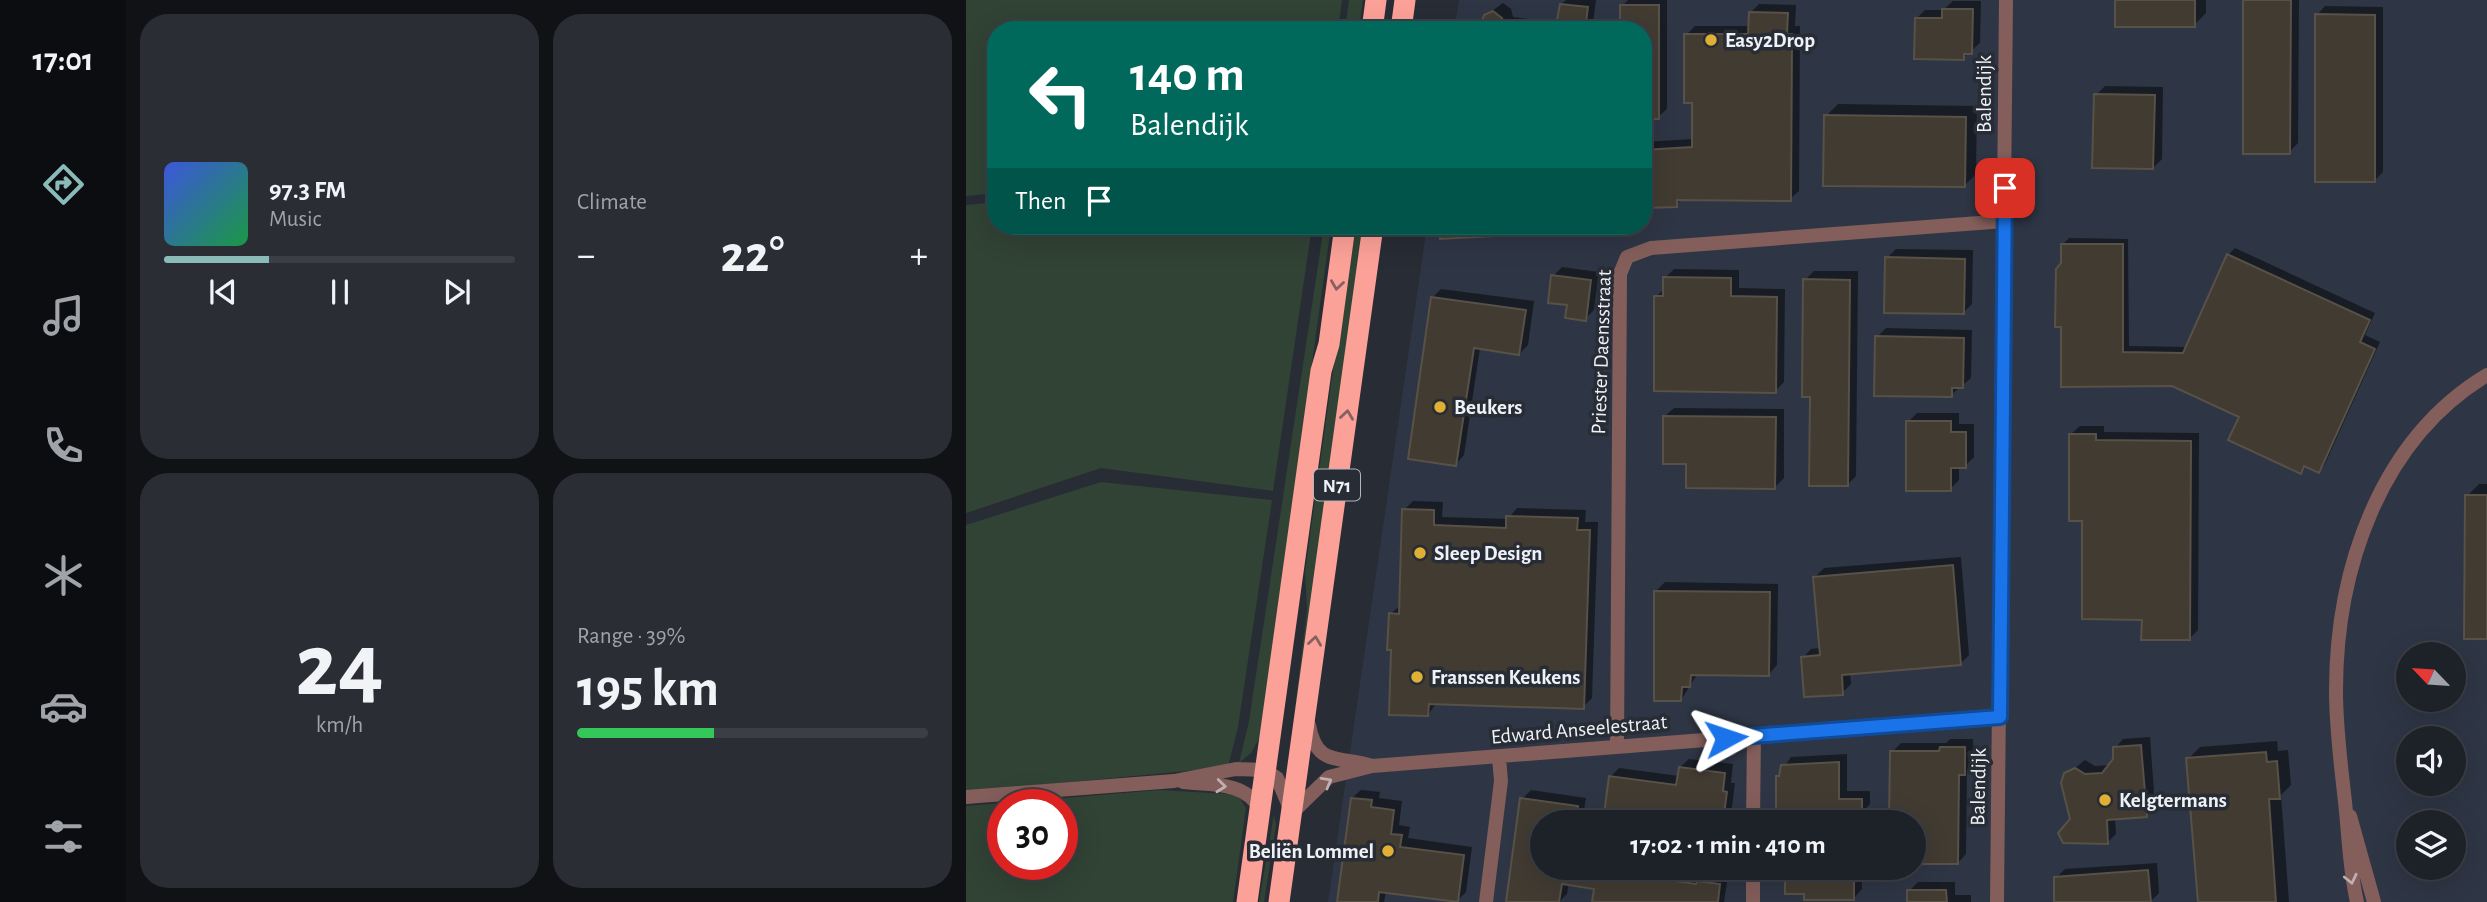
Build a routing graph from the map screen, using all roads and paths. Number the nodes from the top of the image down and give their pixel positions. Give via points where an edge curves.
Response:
1 (1376, 0) edge
2 (1405, 0) edge
3 (2006, 0) edge
4 (1373, 21) edge
5 (1402, 21) edge
6 (2005, 221) junction
7 (1344, 235) edge
8 (1372, 235) edge
9 (2487, 375) edge
10 (1306, 708) junction
11 (2000, 717) junction
12 (1754, 735) junction
13 (1270, 737) junction
14 (1617, 747) junction
15 (1499, 757) junction
16 (1372, 766) junction
17 (1236, 769) junction
18 (1265, 770) junction
19 (1174, 781) junction
20 (966, 797) edge
21 (2346, 807) junction
22 (1260, 809) junction
23 (1754, 810) edge
24 (1292, 813) junction
25 (1753, 880) edge
26 (1247, 902) edge
27 (1279, 902) edge
28 (1486, 902) edge
29 (1753, 902) edge
30 (1997, 902) edge
31 (2357, 902) edge
32 (2374, 902) edge

1 - 4 highway
2 - 5 highway
3 - 6 street, Balendijk
6 - 11 street, Balendijk
6 - 14 street, Priester Daensstraat via 1651,248 1627,257 1620,274
7 -> 13 highway, N71
10 -> 8 highway, N71
9 - 21 street via 2435,415 2404,453 2378,497 2359,543 2341,616 2336,691
10 - 16 street, Edward Anseelestraat via 1312,741 1319,752
10 - 24 highway, N71
11 - 12 street, Edward Anseelestraat
11 - 30 street, Balendijk
12 - 14 street, Edward Anseelestraat
12 - 23 street
13 - 17 street via 1256,759
13 - 18 highway, N71
14 - 15 street, Edward Anseelestraat
15 - 16 street, Edward Anseelestraat
15 - 28 street via 1501,782
24 -> 16 street, Edward Anseelestraat via 1329,778
17 - 18 street
17 - 19 street
18 - 22 highway, N71
18 - 24 street via 1277,778
19 - 20 street
19 -> 22 street via 1232,787 1246,792
21 -> 31 street via 2348,866
21 - 32 street
22 - 26 highway, N71
24 - 27 highway, N71
25 - 29 street

